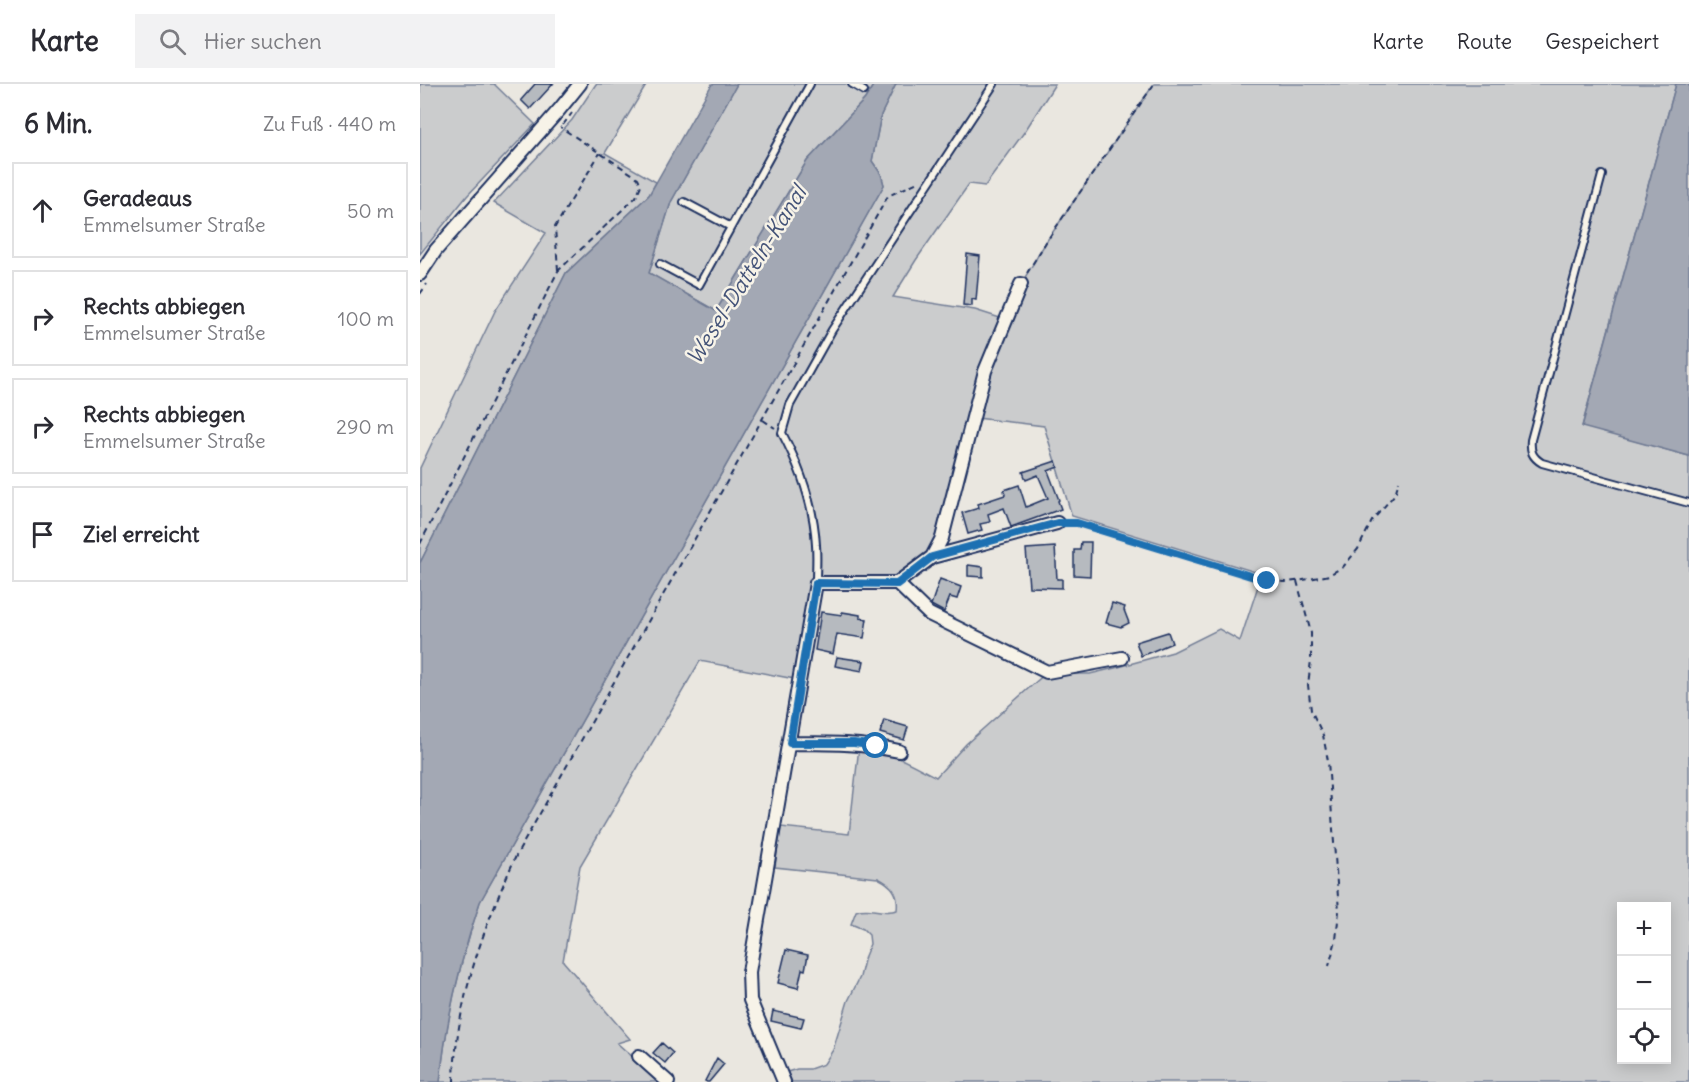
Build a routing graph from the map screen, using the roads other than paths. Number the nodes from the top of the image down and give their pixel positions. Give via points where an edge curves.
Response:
1 (580, 84) edge
2 (810, 84) edge
3 (852, 84) edge
4 (994, 84) edge
5 (864, 91) dead end
6 (1602, 175) dead end
7 (684, 202) dead end
8 (731, 227) junction
9 (660, 264) dead end
10 (420, 274) edge
11 (1021, 284) road end
12 (1689, 503) edge
13 (1057, 523) road end
14 (932, 557) junction
15 (816, 583) junction
16 (897, 584) junction
17 (1122, 658) dead end
18 (790, 743) junction
19 (899, 751) dead end
20 (639, 1056) dead end
21 (669, 1082) edge
22 (784, 1082) edge

1 - 10 street via 436,250
2 - 8 lane
3 - 5 lane
4 - 15 lane via 832,330 790,405 782,433 795,457 810,502
6 - 12 lane via 1531,440 1531,453 1542,463
7 - 8 lane
8 - 9 lane via 699,285
11 - 14 street via 985,371 942,538
13 - 14 street
14 - 16 street
15 - 16 street
15 - 18 street
16 - 17 street via 929,614 1047,672
18 - 19 street via 854,743
18 - 22 street via 749,972 750,1000
20 - 21 street

